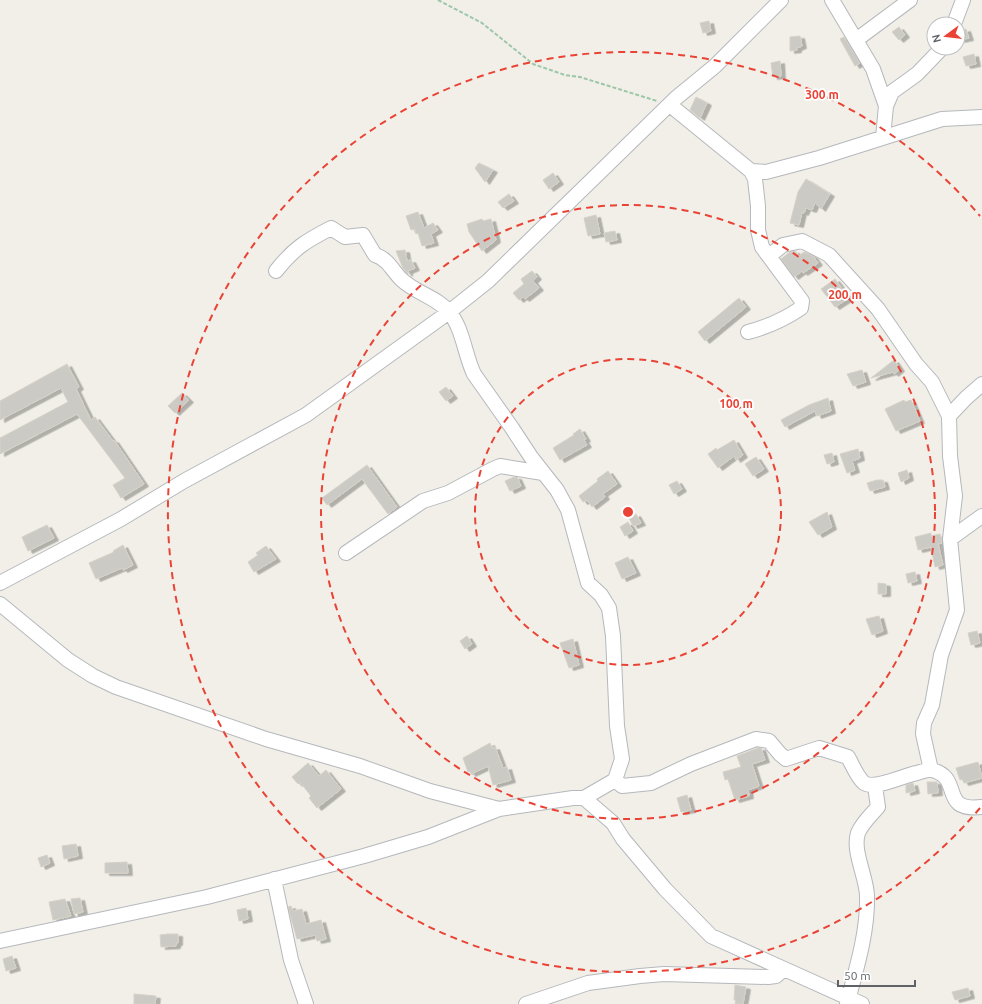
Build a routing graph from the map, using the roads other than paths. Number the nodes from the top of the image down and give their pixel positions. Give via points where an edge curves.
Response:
1 (781, 0) edge
2 (832, 0) edge
3 (910, 0) edge
4 (963, 0) edge
5 (957, 16) edge
6 (856, 40) junction
7 (934, 56) edge
8 (670, 105) junction
9 (886, 106) junction
10 (982, 117) edge
11 (883, 137) junction
12 (751, 171) junction
13 (769, 256) junction
14 (276, 271) dead end
15 (450, 312) junction
16 (748, 332) dead end
17 (982, 384) edge
18 (949, 416) junction
19 (543, 473) junction
20 (982, 516) edge
21 (950, 539) junction
22 (346, 554) dead end
23 (0, 583) edge
24 (0, 604) edge
25 (931, 770) junction
26 (615, 780) junction
27 (875, 786) junction
28 (584, 798) junction
29 (982, 807) edge
30 (499, 809) junction
31 (274, 879) junction
32 (0, 940) edge
33 (784, 969) junction
34 (848, 1001) edge
35 (306, 1004) edge
36 (526, 1004) edge
37 (862, 1004) edge

1 - 8 street via 715,66
2 - 6 street
3 - 6 street
4 - 5 street
6 - 9 street via 873,69
7 - 9 street via 917,74 892,92
8 - 12 street
8 - 15 street via 488,281
9 - 11 street
10 - 11 street via 942,119
11 - 12 street via 766,172
12 - 13 street via 755,179 758,230 762,247
13 - 16 street via 802,301 801,308 763,328
13 - 18 street via 783,245 802,241 829,255 882,315 916,364 932,382
14 - 15 street via 301,244 331,228 345,237 362,235 375,255 382,257 400,279
15 - 19 street via 465,345 474,374
15 - 23 street via 306,415 184,481 121,519
17 - 18 street
18 - 21 street via 955,496
19 - 22 street via 500,466 493,468 448,492 423,501
19 - 26 street via 557,490 568,510 588,583 601,595 609,608 613,636 617,726 622,759
20 - 21 street
21 - 25 street via 957,610 941,654 932,705 924,723 923,734
24 - 30 street via 68,660 116,687 266,739 360,766 430,791
25 - 27 street
25 - 29 street via 943,776 951,786 954,800 959,806 968,809
26 - 27 street via 622,786 651,783 691,764 756,739 769,741 786,759 819,748 848,757 864,782
26 - 28 street
27 - 34 street via 878,807 858,834 857,844 867,895 865,921
28 - 30 street
28 - 33 street via 613,823 623,839 665,889 711,936
30 - 31 street via 421,839
31 - 32 street via 207,897
31 - 35 street via 290,960
33 - 34 street
33 - 36 street via 776,976 768,977 664,974 634,976 588,983
34 - 37 street

